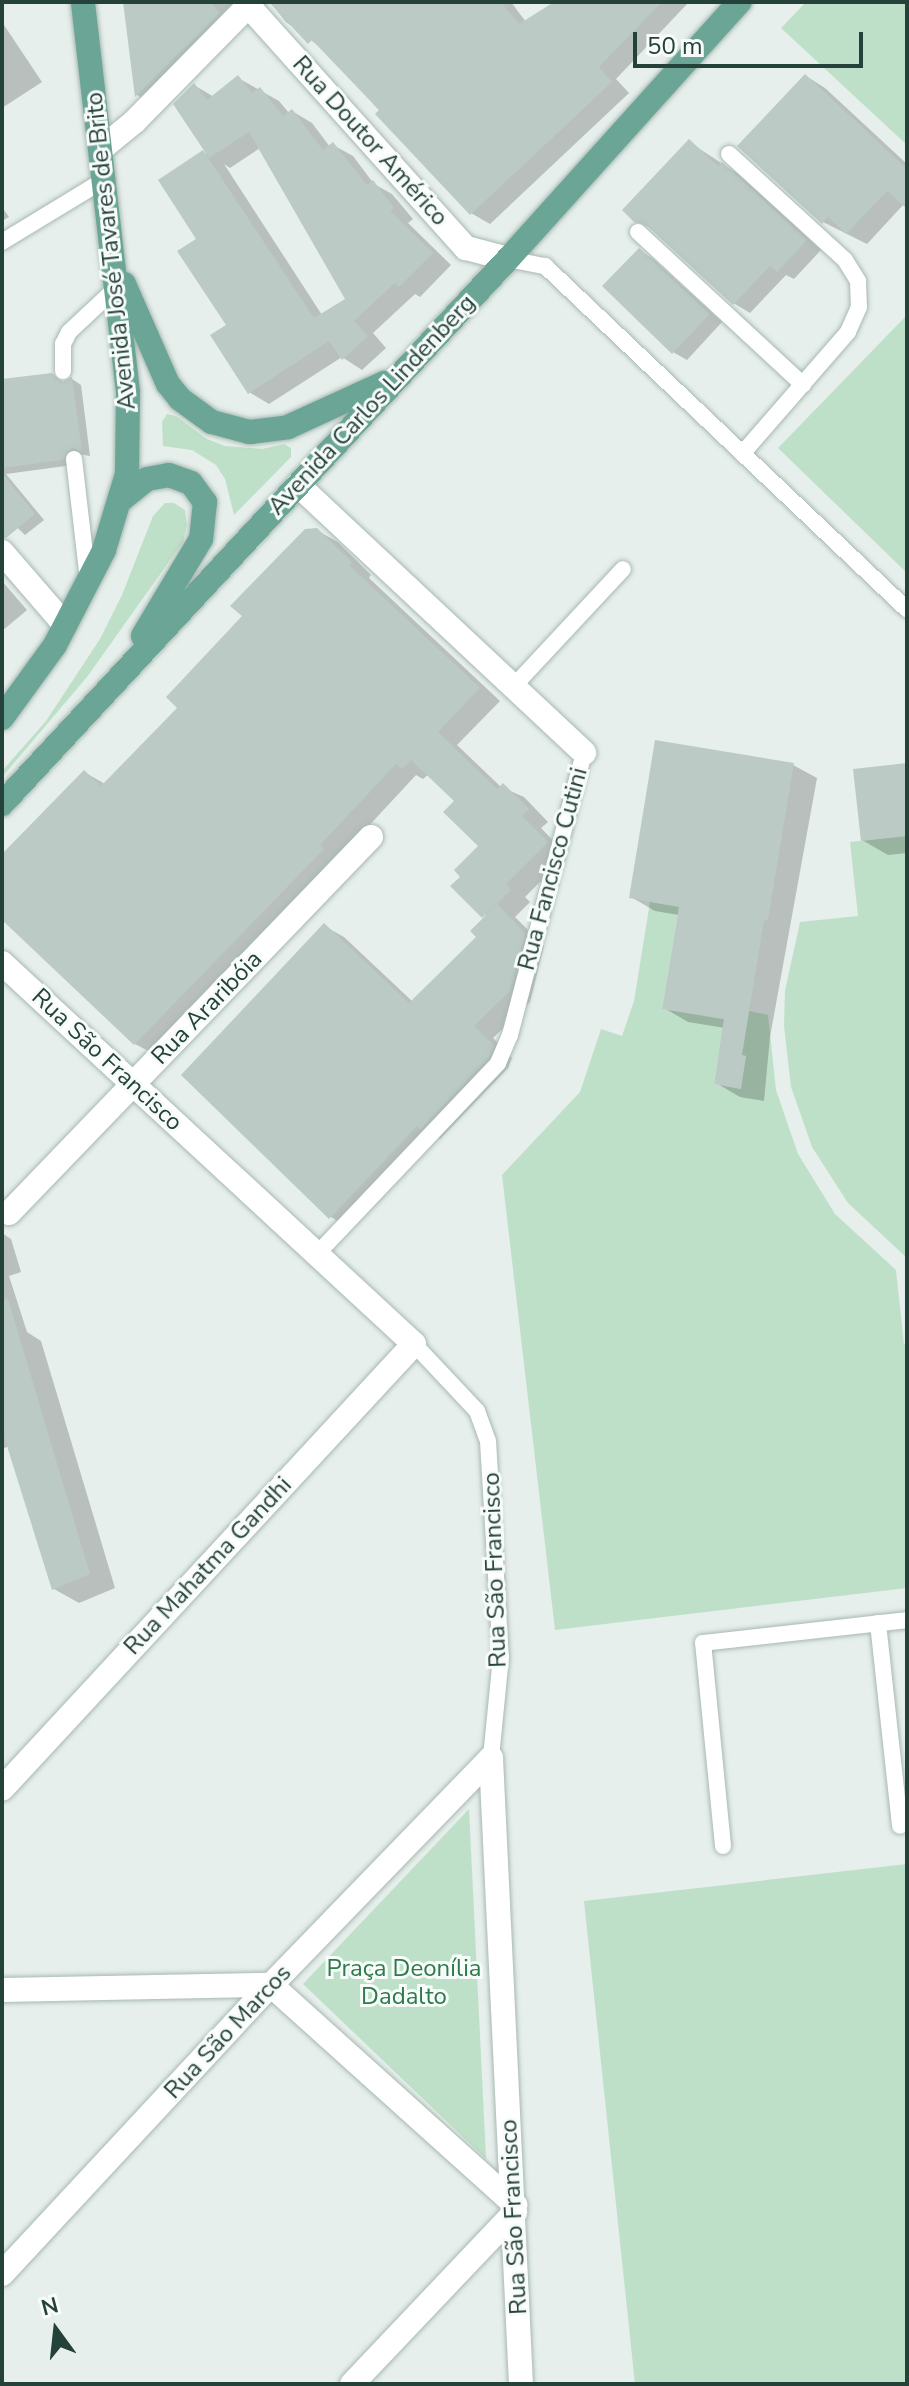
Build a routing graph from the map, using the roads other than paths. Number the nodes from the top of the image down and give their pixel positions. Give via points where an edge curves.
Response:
1 (83, 2) edge
2 (739, 2) edge
3 (249, 3) edge
4 (101, 149) junction
5 (729, 154) dead end
6 (104, 180) junction
7 (638, 232) dead end
8 (2, 242) edge
9 (113, 258) junction
10 (508, 259) junction
11 (116, 288) junction
12 (63, 371) dead end
13 (397, 377) junction
14 (803, 385) junction
15 (743, 453) junction
16 (74, 459) dead end
17 (298, 485) junction
18 (121, 500) junction
19 (2, 552) edge
20 (623, 569) dead end
21 (88, 580) junction
22 (907, 609) edge
23 (65, 625) junction
24 (115, 682) junction
25 (513, 687) junction
26 (2, 718) edge
27 (584, 753) joint
28 (2, 804) edge
29 (371, 837) dead end
30 (2, 963) edge
31 (132, 1085) junction
32 (9, 1213) dead end
33 (318, 1253) junction
34 (414, 1344) junction
35 (907, 1620) edge
36 (878, 1623) junction
37 (491, 1758) junction
38 (2, 1789) edge
39 (900, 1826) dead end
40 (723, 1846) dead end
41 (271, 1985) junction
42 (2, 1990) edge
43 (515, 2209) junction
44 (2, 2274) edge
45 (352, 2384) edge
46 (521, 2384) edge

1 - 4 main road, Avenida José Tavares de Brito
2 - 10 main road, Avenida Carlos Lindenberg
3 - 4 street
3 - 10 street, Rua Doutor Américo via 466,248
4 - 6 main road, Avenida José Tavares de Brito
5 - 14 lane via 845,260 858,281 859,307 848,332
6 - 8 lane
6 - 9 main road, Avenida José Tavares de Brito
7 - 14 lane
9 - 11 main road, Avenida José Tavares de Brito
9 - 13 main road via 168,384 212,422 250,432 288,427
10 - 13 main road, Avenida Carlos Lindenberg
10 - 15 lane via 545,266
11 - 12 lane via 69,332 63,344
11 - 18 main road, Avenida José Tavares de Brito via 130,419
13 - 17 main road, Avenida Carlos Lindenberg
14 - 15 lane
15 - 22 lane
16 - 21 lane
17 - 24 main road, Avenida Carlos Lindenberg
17 - 25 street, Rua Fancisco Cutini
18 - 21 main road
18 - 24 main road via 147,479 169,475 199,491 206,516 196,550
19 - 23 street
20 - 25 lane
21 - 23 main road
23 - 26 main road
24 - 28 main road, Avenida Carlos Lindenberg
25 - 27 street, Rua Fancisco Cutini
27 - 33 lane, Rua Fancisco Cutini via 510,1035 498,1063
29 - 31 street, Rua Araribóia
30 - 31 street, Rua São Francisco
31 - 32 street, Rua Araribóia
31 - 33 street, Rua São Francisco
33 - 34 street, Rua São Francisco
34 - 37 lane, Rua São Francisco via 477,1411 488,1441 501,1657
34 - 38 street, Rua Mahatma Gandhi
35 - 36 lane
36 - 39 lane
36 - 40 lane via 703,1643
37 - 41 street, Rua São Marcos
37 - 43 street, Rua São Francisco
41 - 42 street
41 - 43 street
41 - 44 street, Rua São Marcos
43 - 45 street
43 - 46 street, Rua São Francisco

